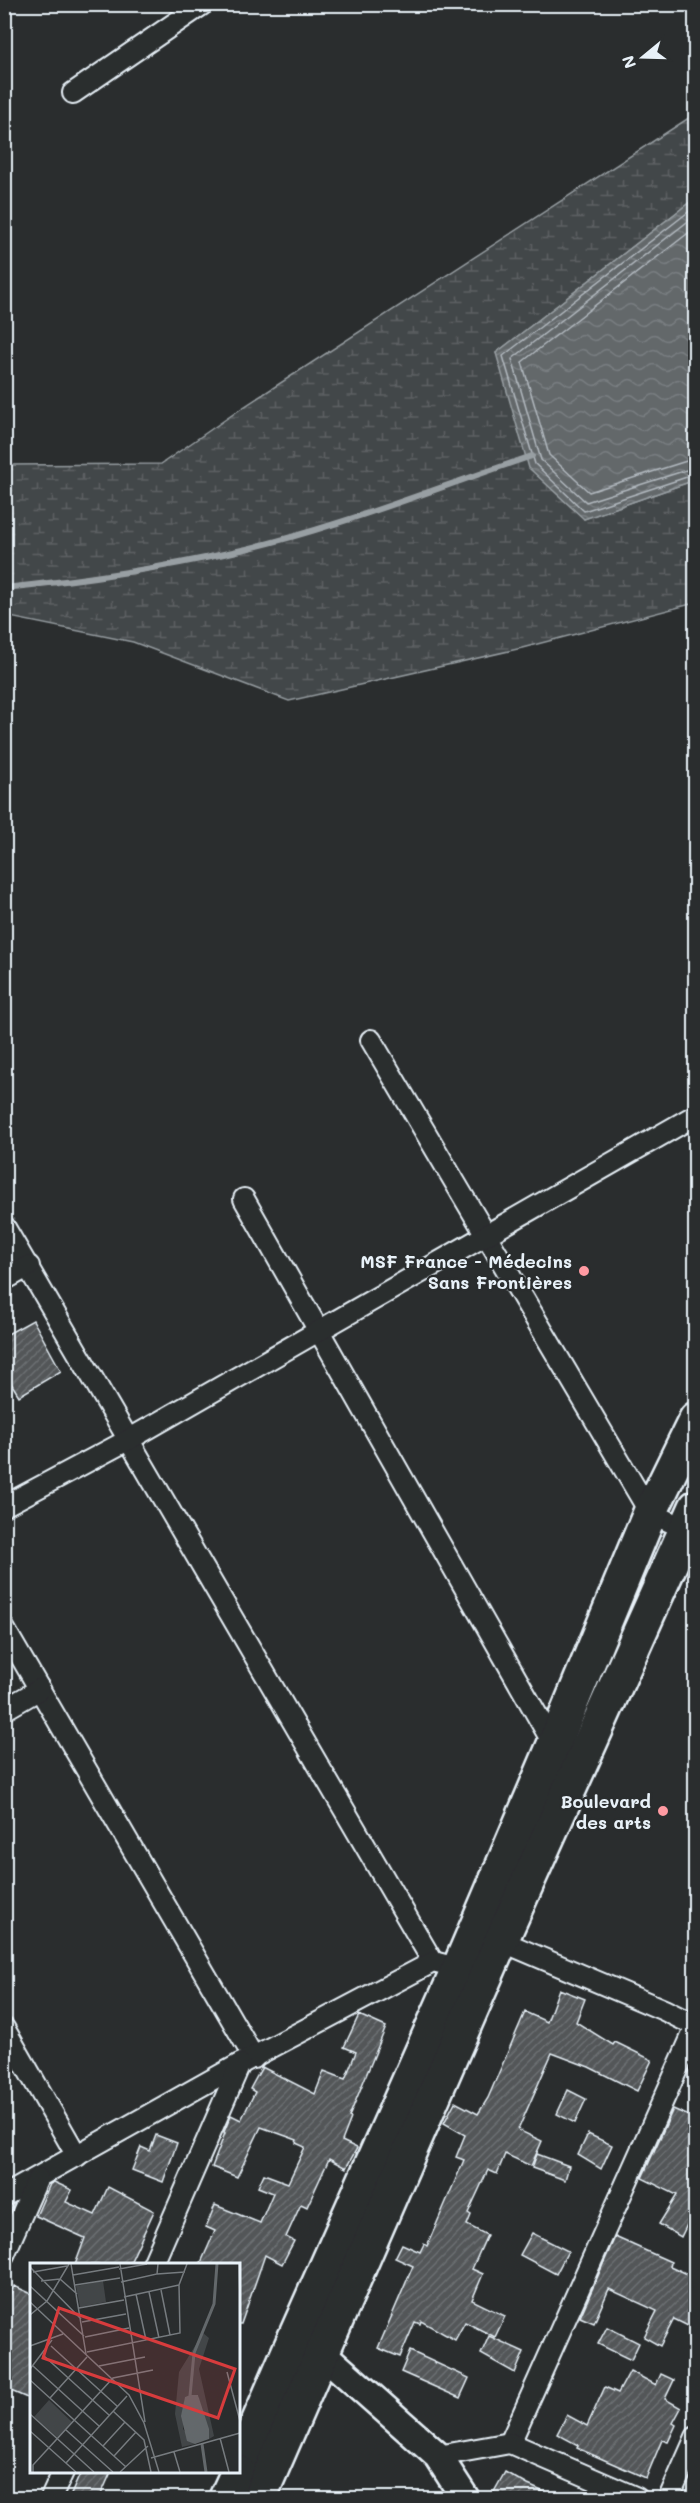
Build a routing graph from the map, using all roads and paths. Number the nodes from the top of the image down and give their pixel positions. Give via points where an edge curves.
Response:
1 (203, 4) edge
2 (73, 93) dead end
3 (371, 1040) dead end
4 (696, 1115) edge
5 (244, 1199) dead end
6 (4, 1226) edge
7 (485, 1236) junction
8 (29, 1266) junction
9 (4, 1280) edge
10 (319, 1329) junction
11 (696, 1419) edge
12 (128, 1440) junction
13 (4, 1506) edge
14 (650, 1513) junction
15 (692, 1523) edge
16 (4, 1628) edge
17 (40, 1689) junction
18 (4, 1710) edge
19 (554, 1745) junction
20 (501, 1941) junction
21 (460, 1969) junction
22 (696, 2027) edge
23 (4, 2028) edge
24 (247, 2061) junction
25 (77, 2156) junction
26 (38, 2178) junction
27 (4, 2196) edge
28 (4, 2256) edge
29 (154, 2263) edge
30 (309, 2345) junction
31 (696, 2438) edge
32 (510, 2443) junction
33 (438, 2456) junction
34 (240, 2466) edge
35 (63, 2473) edge
36 (237, 2473) edge
37 (51, 2499) edge
38 (226, 2499) edge
39 (259, 2499) edge
40 (465, 2499) edge
41 (637, 2499) edge
42 (669, 2499) edge

1 - 2 street
3 - 7 street
4 - 7 street
5 - 10 street
6 - 8 street
7 - 10 street
7 - 14 street
8 - 9 street
8 - 12 street
10 - 12 street
10 - 19 street
11 - 14 highway
12 - 13 street
12 - 21 street
14 - 15 street
14 - 19 highway
15 - 20 highway
16 - 17 street
17 - 18 street
17 - 24 street
19 - 21 highway
20 - 21 highway
20 - 22 street
21 - 24 street
21 - 30 highway
22 - 32 street
23 - 25 street
24 - 25 street
24 - 29 street
25 - 26 street
26 - 27 street
26 - 28 street
30 - 33 street
30 - 34 highway
30 - 39 highway
31 - 42 street
32 - 33 street
32 - 41 street
33 - 40 street
35 - 37 street
36 - 38 highway

